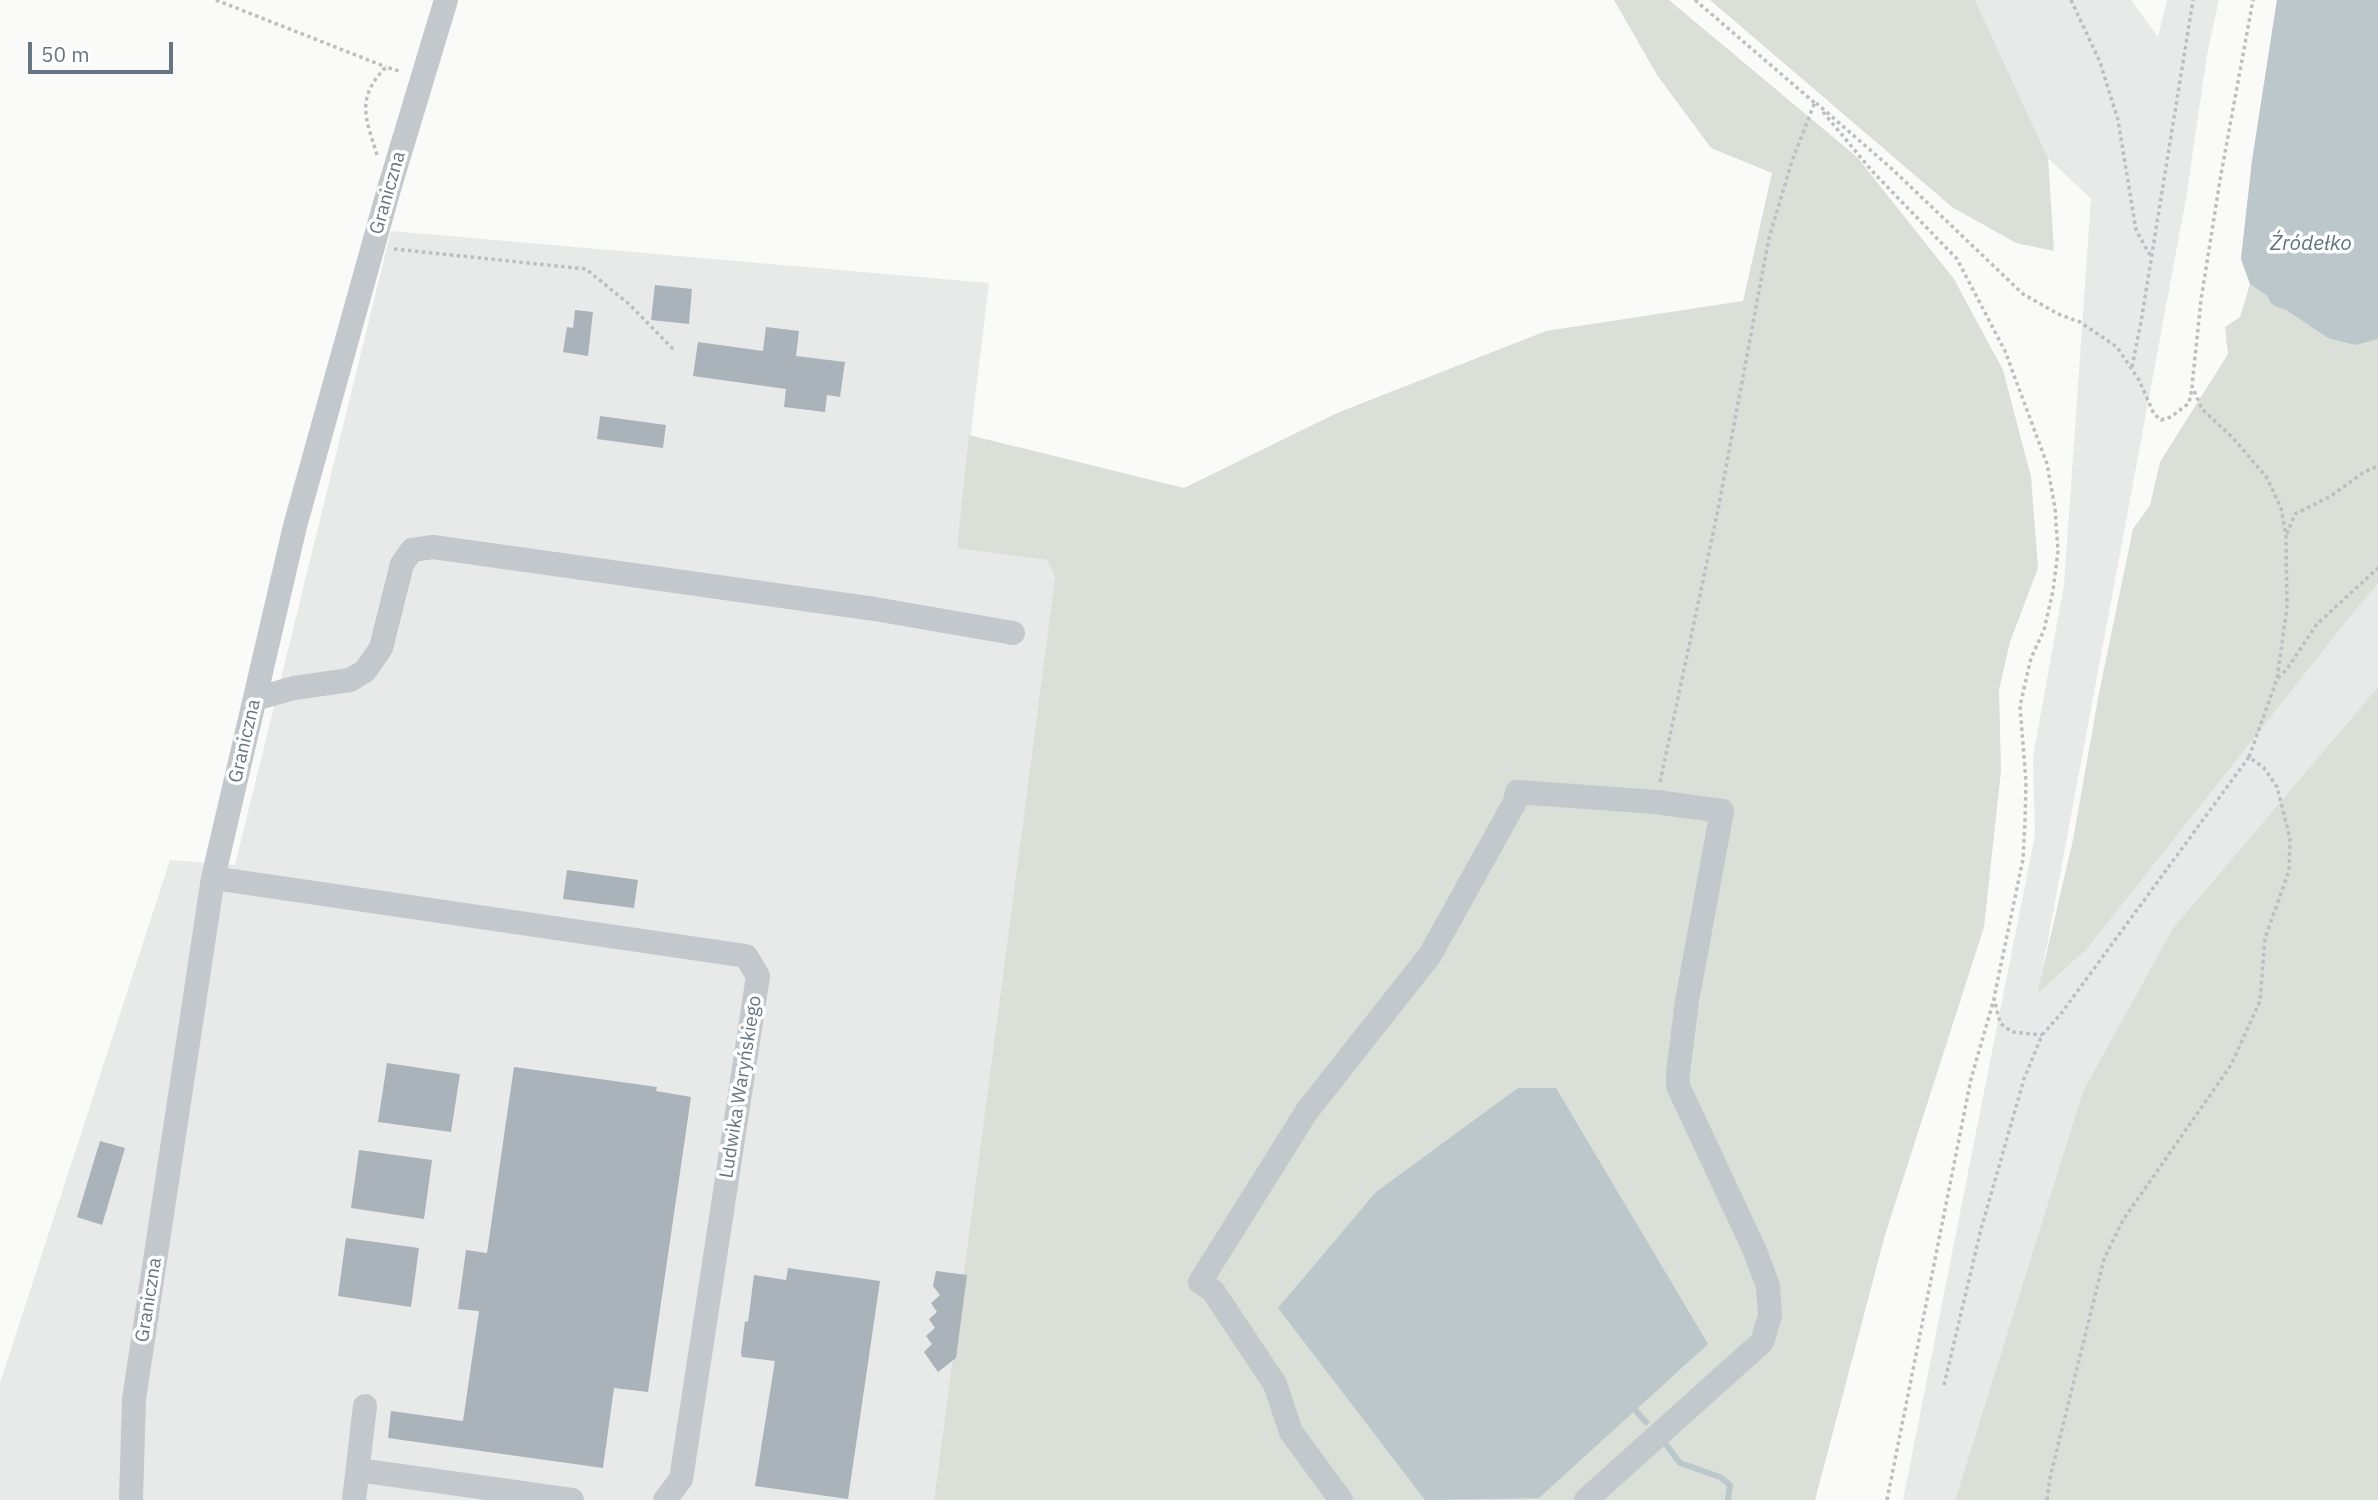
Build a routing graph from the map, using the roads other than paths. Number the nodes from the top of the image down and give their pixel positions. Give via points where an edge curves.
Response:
1 (446, 0) edge
2 (1013, 632) dead end
3 (255, 699) junction
4 (213, 878) junction
5 (365, 1406) dead end
6 (358, 1470) junction
7 (131, 1500) edge
8 (354, 1500) edge
9 (572, 1500) edge
10 (665, 1500) edge
11 (1341, 1500) edge
12 (1586, 1500) edge

1 - 3 street, Graniczna via 295,526
2 - 3 street via 433,547 412,550 402,564 381,648 365,671 350,680
3 - 4 street, Graniczna
4 - 7 street, Graniczna via 134,1399
4 - 10 street, Ludwika Waryńskiego via 746,957 758,976 756,990 681,1479
5 - 6 street
6 - 8 street
6 - 9 street
11 - 12 street via 1292,1432 1275,1384 1213,1291 1200,1282 1307,1111 1430,955 1516,802 1517,792 1722,811 1688,1001 1678,1086 1755,1251 1768,1286 1770,1316 1762,1342

